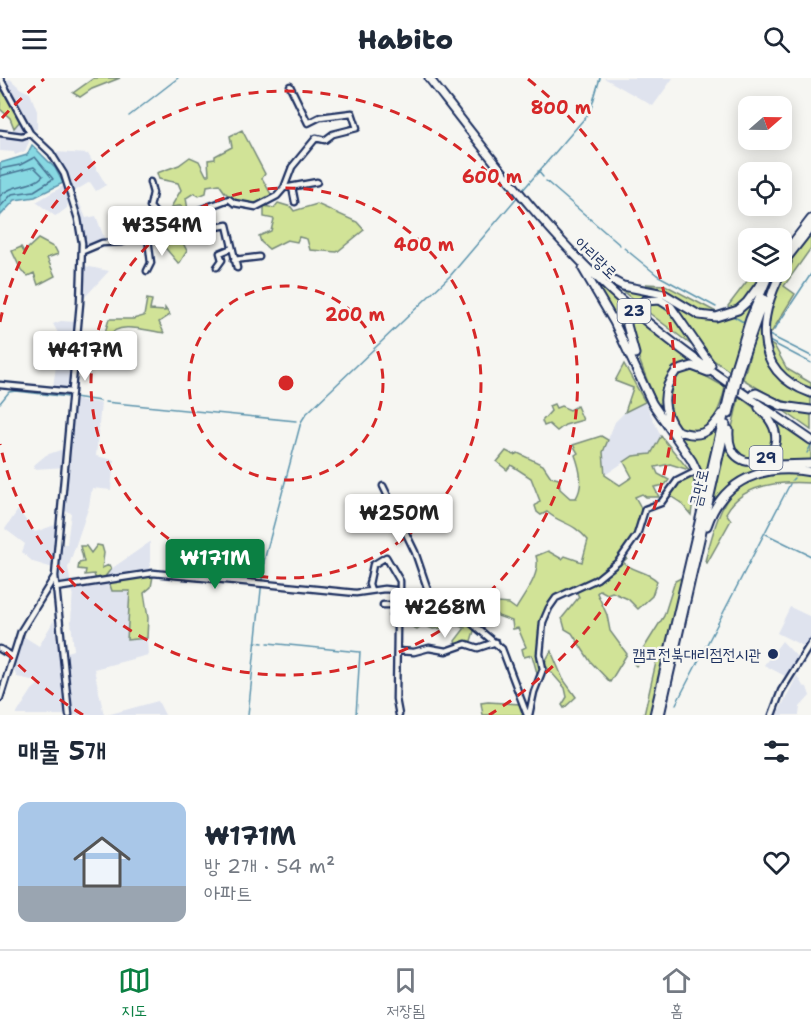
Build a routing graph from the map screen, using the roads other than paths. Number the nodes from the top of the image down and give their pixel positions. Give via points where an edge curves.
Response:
1 (0, 78) edge
2 (429, 78) edge
3 (434, 78) edge
4 (290, 86) dead end
5 (0, 133) edge
6 (30, 133) junction
7 (510, 179) junction
8 (150, 182) dead end
9 (316, 182) dead end
10 (292, 187) junction
11 (284, 188) junction
12 (295, 202) dead end
13 (531, 205) junction
14 (811, 219) edge
15 (192, 222) junction
16 (167, 227) junction
17 (811, 227) edge
18 (148, 238) junction
19 (232, 248) junction
20 (792, 248) edge
21 (792, 250) edge
22 (83, 251) junction
23 (575, 256) junction
24 (259, 257) dead end
25 (234, 260) junction
26 (217, 267) dead end
27 (237, 268) dead end
28 (147, 271) dead end
29 (597, 272) junction
30 (762, 282) edge
31 (766, 282) edge
32 (771, 282) edge
33 (777, 282) edge
34 (711, 365) junction
35 (737, 371) junction
36 (717, 374) junction
37 (0, 385) edge
38 (72, 392) junction
39 (732, 392) junction
40 (811, 393) edge
41 (753, 397) junction
42 (654, 404) junction
43 (725, 410) junction
44 (811, 410) edge
45 (727, 420) junction
46 (811, 435) edge
47 (811, 440) edge
48 (811, 464) edge
49 (760, 471) junction
50 (811, 472) edge
51 (693, 473) dead end
52 (383, 486) dead end
53 (699, 521) junction
54 (700, 544) junction
55 (55, 576) junction
56 (56, 588) junction
57 (371, 590) junction
58 (402, 594) junction
59 (431, 600) junction
60 (395, 604) junction
61 (383, 605) dead end
62 (496, 642) junction
63 (811, 643) edge
64 (0, 649) edge
65 (397, 651) junction
66 (12, 656) junction
67 (0, 698) edge
68 (69, 715) edge
69 (399, 715) edge
70 (528, 715) edge
71 (654, 715) edge
72 (660, 715) edge
73 (772, 715) edge

1 - 6 street
2 - 7 highway, 아리랑로 / 23
3 - 7 highway, 아리랑로 / 23
4 - 11 street via 308,123 320,117 352,113 357,128 325,140 316,138 292,167
5 - 6 street
6 - 22 street via 51,153 64,174
7 - 13 highway, 아리랑로 / 23
8 - 16 street via 150,207
9 - 10 street
10 - 11 street
10 - 12 street
11 - 15 street via 256,207 225,200 197,211
13 - 23 highway, 아리랑로 / 23
13 - 29 highway, 아리랑로 / 23
14 - 20 highway
15 - 16 street
15 - 19 street via 212,228 227,225
16 - 18 street
17 - 21 highway
18 - 22 street via 140,235
18 - 28 street via 151,259
19 - 25 street
19 - 26 street via 220,253 222,260
22 - 38 street
23 - 36 highway, 아리랑로 / 23 via 655,329
23 - 42 highway via 614,321
24 - 25 street
25 - 27 street
29 - 30 highway via 623,286 664,294 699,315 716,317 738,310
29 - 34 highway, 아리랑로 / 23 via 642,313
31 - 35 highway, 금만로 via 750,319
32 - 35 highway, 금만로
33 - 40 highway via 763,324 765,344 780,373
34 - 41 highway, 아리랑로 / 23
34 - 42 highway, bridge via 671,307 660,300 644,301 628,316 627,326
35 - 39 highway, 금만로, bridge
36 - 41 highway, 아리랑로 / 23
36 - 43 highway via 692,366 676,371 663,407 676,430 697,435 707,433
37 - 38 street
38 - 55 street
39 - 43 highway, 금만로
39 - 45 highway, 금만로 / 29
41 - 44 highway via 756,393 782,406
41 - 45 highway, 29 via 776,430 774,449 768,457 747,462 735,454 728,443
41 - 46 highway, 아리랑로 / 23
41 - 47 highway, 아리랑로 / 23
42 - 53 highway via 699,476
43 - 53 highway, 금만로
45 - 54 highway, 금만로
48 - 49 highway via 776,465
49 - 50 highway
49 - 54 highway via 742,479 724,497
51 - 70 street via 677,481 661,503 645,509 637,535 618,562 597,579 556,598 549,608 543,622 543,669
52 - 59 street via 415,552
53 - 71 highway, 금만로
54 - 72 highway, 금만로
55 - 56 street
55 - 66 street via 21,631
56 - 57 street via 153,573 335,591
56 - 68 street
57 - 58 street
57 - 58 street via 374,565 386,557 400,581
58 - 59 street
58 - 60 street
59 - 62 street via 456,610
60 - 61 street
60 - 65 street
62 - 65 street via 478,648 466,644 446,651
62 - 70 street
63 - 73 street via 782,690
64 - 66 street
65 - 69 street
66 - 67 street

